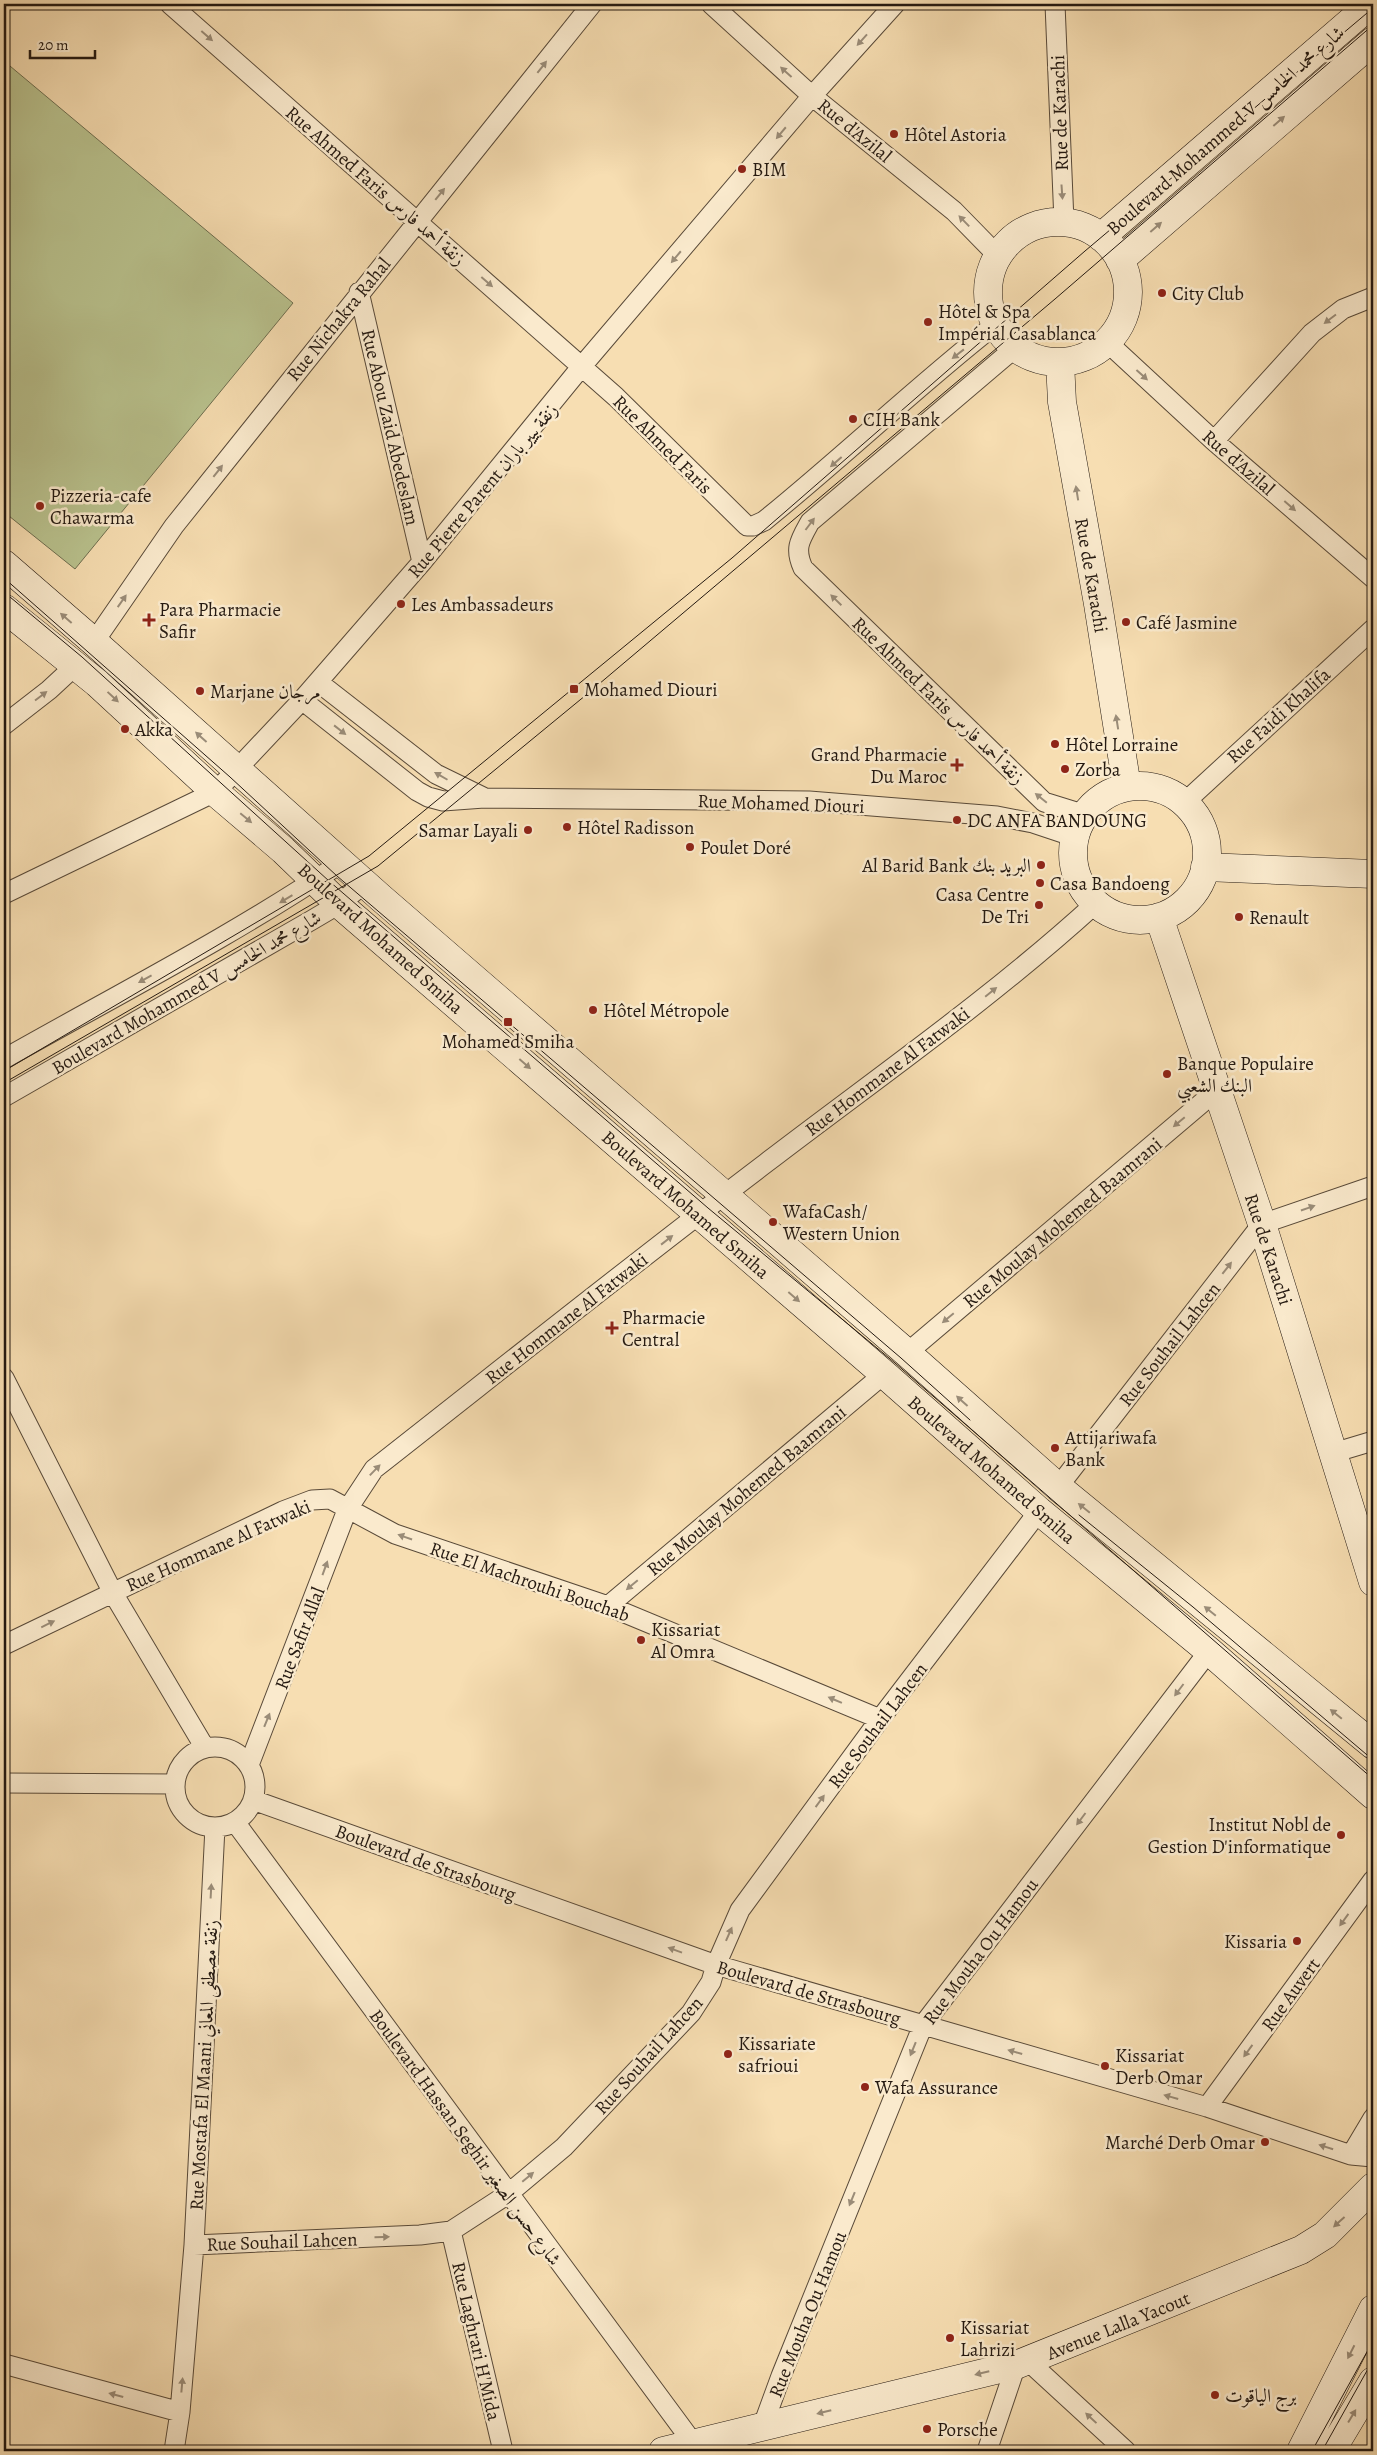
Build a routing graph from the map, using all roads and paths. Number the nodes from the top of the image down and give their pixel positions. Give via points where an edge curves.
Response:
1 (170, 4) edge
2 (592, 4) edge
3 (711, 4) edge
4 (895, 4) edge
5 (1055, 4) edge
6 (1358, 8) edge
7 (1373, 41) edge
8 (812, 96) junction
9 (418, 221) junction
10 (1064, 222) junction
11 (1102, 237) junction
12 (998, 256) junction
13 (1120, 260) junction
14 (359, 292) junction
15 (1373, 298) edge
16 (996, 324) junction
17 (1107, 342) junction
18 (1016, 347) junction
19 (1060, 362) junction
20 (582, 366) junction
21 (1214, 441) junction
22 (422, 562) junction
23 (4, 564) edge
24 (1373, 578) edge
25 (4, 608) edge
26 (1373, 628) edge
27 (94, 642) junction
28 (76, 665) junction
29 (318, 682) junction
30 (302, 700) junction
31 (4, 725) edge
32 (238, 769) junction
33 (1128, 788) junction
34 (215, 792) junction
35 (484, 798) junction
36 (1184, 803) junction
37 (1080, 826) junction
38 (341, 863) junction
39 (1205, 867) junction
40 (1373, 874) edge
41 (314, 880) junction
42 (365, 883) junction
43 (4, 894) edge
44 (339, 904) junction
45 (1095, 904) junction
46 (1159, 917) junction
47 (4, 1059) edge
48 (1216, 1091) junction
49 (4, 1097) edge
50 (1373, 1186) edge
51 (724, 1195) junction
52 (699, 1215) junction
53 (1262, 1224) junction
54 (907, 1352) junction
55 (884, 1374) junction
56 (4, 1378) edge
57 (1373, 1441) edge
58 (1333, 1453) junction
59 (1058, 1486) junction
60 (347, 1510) junction
61 (1039, 1511) junction
62 (1373, 1582) edge
63 (113, 1592) junction
64 (608, 1606) junction
65 (4, 1645) edge
66 (1209, 1651) junction
67 (880, 1719) junction
68 (1373, 1745) edge
69 (205, 1748) junction
70 (249, 1765) junction
71 (4, 1783) edge
72 (175, 1784) junction
73 (1373, 1795) edge
74 (253, 1800) junction
75 (235, 1822) junction
76 (215, 1827) junction
77 (1373, 1880) edge
78 (716, 1965) junction
79 (923, 2025) junction
80 (1207, 2107) junction
81 (1373, 2118) edge
82 (1350, 2156) junction
83 (1373, 2157) edge
84 (1373, 2187) edge
85 (508, 2194) junction
86 (451, 2231) junction
87 (194, 2245) junction
88 (1373, 2309) edge
89 (1022, 2363) junction
90 (4, 2364) edge
91 (1373, 2381) edge
92 (180, 2412) junction
93 (762, 2428) junction
94 (697, 2448) edge
95 (1334, 2450) edge
96 (174, 2451) edge
97 (503, 2451) edge
98 (663, 2451) edge
99 (987, 2451) edge
100 (1126, 2451) edge
101 (1301, 2451) edge

1 -> 9 street, Rue Ahmed Faris زنقة أحمد فارس
9 -> 2 street, Rue Nichakra Rahal
8 -> 3 street, Rue d'Azilal
4 -> 8 street, Rue Pierre Parent زنقة بيير باران
5 -> 10 street, Rue de Karachi
6 - 11 street, Boulevard Mohammed V شارع محمد الخامس
13 -> 7 street, Boulevard Mohammed V شارع محمد الخامس
12 -> 8 street, Rue d'Azilal via 954,211
8 -> 20 street, Rue Pierre Parent زنقة بيير باران
9 - 14 street, Rue Nichakra Rahal
9 -> 20 street, Rue Ahmed Faris زنقة أحمد فارس
10 - 11 street via 1084,227
10 - 12 street via 1044,223 1025,230
11 - 13 street
12 - 16 street via 988,290
13 - 17 street via 1126,282 1126,305
14 - 22 street, Rue Abou Zaid Abedeslam
27 -> 14 street, Rue Nichakra Rahal via 174,526
15 -> 21 street via 1344,309 1312,333
16 - 18 street
16 -> 20 street, Rue Ahmed Faris via 944,365 847,453 764,521 753,526 742,523 661,439
17 - 19 street via 1088,354
17 -> 21 street, Rue d'Azilal
18 - 19 street via 1033,357
37 -> 18 street, Rue Ahmed Faris زنقة أحمد فارس via 1044,802 803,568 798,556 800,542 810,522
33 -> 19 street, Rue de Karachi via 1062,402
20 - 22 street, Rue Pierre Parent زنقة بيير باران
21 -> 24 street, Rue d'Azilal
22 - 29 street, Rue Pierre Parent زنقة بيير باران
27 -> 23 street, Boulevard Mohamed Smiha
25 - 28 street, Boulevard Mohamed Smiha
26 - 36 street, Rue Faidi Khalifa
32 -> 27 street, Boulevard Mohamed Smiha
31 -> 28 street
28 -> 34 street, Boulevard Mohamed Smiha
29 - 30 street, Rue Pierre Parent زنقة بيير باران
35 -> 29 street via 436,774
30 - 32 street, Rue Pierre Parent زنقة بيير باران
30 -> 35 street, Rue Mohamed Diouri via 428,797 443,801
32 - 34 street, Rue Pierre Parent زنقة بيير باران
32 - 38 street, Boulevard Mohamed Smiha
33 - 36 street via 1141,786 1161,790
33 - 37 street via 1104,797
34 -> 41 street, Boulevard Mohamed Smiha
34 - 43 street, Rue Pierre Parent زنقة بيير باران
35 - 37 street, Rue Mohamed Diouri via 809,802 997,816 1033,823
36 - 39 street via 1202,828 1206,844
37 - 45 street via 1073,859 1085,893
38 - 41 street, Boulevard Mohammed V شارع محمد الخامس
38 - 42 street, Boulevard Mohamed Smiha
39 - 40 street
39 - 46 street via 1187,901
41 - 44 street, Boulevard Mohamed Smiha
41 -> 47 street, Boulevard Mohammed V شارع محمد الخامس
42 - 44 street, Boulevard Mohammed V شارع محمد الخامس
42 - 51 street, Boulevard Mohamed Smiha
44 - 49 street, Boulevard Mohammed V شارع محمد الخامس
44 -> 52 street, Boulevard Mohamed Smiha
45 - 46 street via 1122,918 1138,921
51 -> 45 street, Rue Hommane Al Fatwaki via 935,1037 1052,944
46 - 48 street, Rue de Karachi
48 - 53 street, Rue de Karachi
48 -> 54 street, Rue Moulay Mohemed Baamrani
53 -> 50 street
51 - 52 street, Rue Hommane Al Fatwaki
51 - 54 street, Boulevard Mohamed Smiha
52 -> 55 street, Boulevard Mohamed Smiha
60 -> 52 street, Rue Hommane Al Fatwaki via 374,1469
53 - 58 street, Rue de Karachi
59 -> 53 street, Rue Souhail Lahcen
59 -> 54 street, Boulevard Mohamed Smiha
55 - 61 street, Boulevard Mohamed Smiha
55 -> 64 street, Rue Moulay Mohemed Baamrani
56 - 63 street
57 - 58 street
58 - 62 street, Rue de Karachi
68 -> 59 street, Boulevard Mohamed Smiha
60 - 63 street, Rue Hommane Al Fatwaki via 330,1499 312,1500
64 -> 60 street, Rue El Machrouhi Bouchab via 395,1534
70 -> 60 street, Rue Safir Allal
61 - 66 street, Boulevard Mohamed Smiha
61 - 67 street, Rue Souhail Lahcen
65 -> 63 street, Rue Hommane Al Fatwaki
63 - 69 street
67 -> 64 street, Rue El Machrouhi Bouchab
66 - 73 street, Boulevard Mohamed Smiha
66 -> 79 street, Rue Mouha Ou Hamou
78 -> 67 street, Rue Souhail Lahcen via 740,1910
69 - 70 street via 233,1751
69 - 72 street via 187,1758 178,1770
70 - 74 street via 255,1785
71 - 72 street
72 - 76 street via 176,1798 183,1811 200,1824
74 - 75 street
78 -> 74 street, Boulevard de Strasbourg
75 - 76 street
75 - 85 street, Boulevard Hassan Seghir شارع حسن الصغير
87 -> 76 street, Rue Mostafa El Maani زنقة مصطفى المعاني
77 -> 80 street, Rue Auvert
78 - 79 street, Boulevard de Strasbourg
85 -> 78 street, Rue Souhail Lahcen via 564,2147 691,2013 711,1982
80 -> 79 street, Boulevard de Strasbourg
79 -> 93 street, Rue Mouha Ou Hamou
82 -> 80 street, Boulevard de Strasbourg
81 - 82 street
82 - 83 street, Boulevard de Strasbourg
84 -> 89 street, Avenue Lalla Yacout via 1325,2235 1301,2250
85 - 86 street, Rue Souhail Lahcen
85 - 94 street, Boulevard Hassan Seghir شارع حسن الصغير
87 -> 86 street, Rue Souhail Lahcen via 420,2236
86 - 97 street, Rue Laghrari H'Mida
92 -> 87 street, Rue Mostafa El Maani زنقة مصطفى المعاني
88 -> 101 street
89 -> 93 street, Avenue Lalla Yacout
89 - 99 street
100 -> 89 street
92 -> 90 street
95 -> 91 street
92 - 96 street, Rue Mostafa El Maani زنقة مصطفى المعاني
93 - 94 street, Avenue Lalla Yacout
94 - 98 street, Avenue Lalla Yacout

